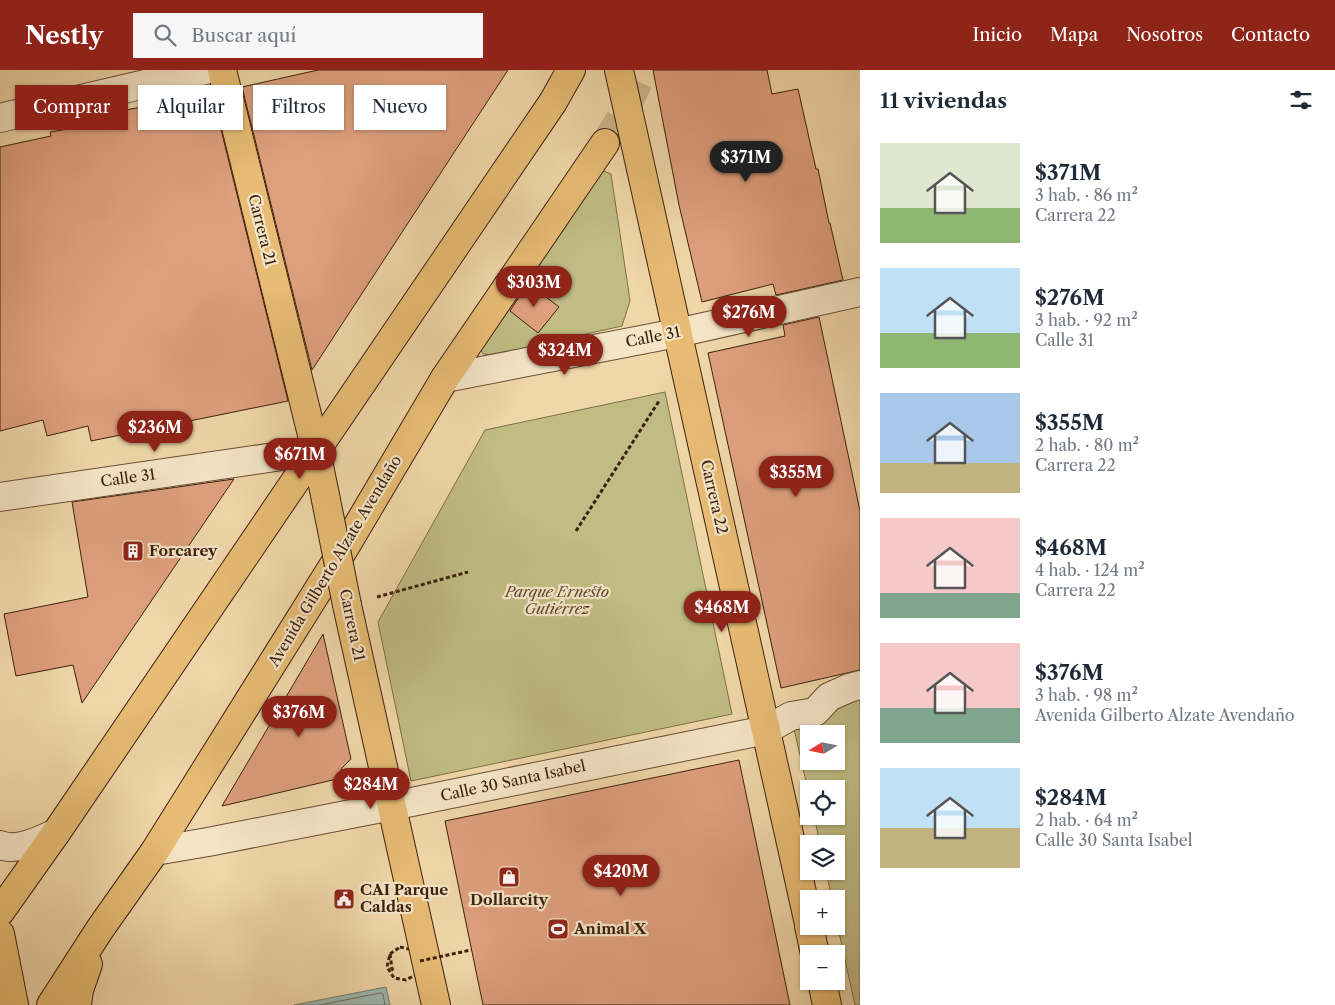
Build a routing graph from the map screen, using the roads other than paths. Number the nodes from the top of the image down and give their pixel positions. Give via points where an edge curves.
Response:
1 (205, 70) edge
2 (222, 70) edge
3 (571, 70) edge
4 (619, 70) edge
5 (0, 118) edge
6 (605, 143) tunnel mouth
7 (860, 292) edge
8 (677, 333) junction
9 (445, 378) junction
10 (316, 451) junction
11 (0, 497) edge
12 (860, 685) edge
13 (766, 730) junction
14 (392, 806) junction
15 (56, 832) junction
16 (0, 845) edge
17 (155, 851) junction
18 (801, 890) edge
19 (0, 912) edge
20 (100, 929) junction
21 (0, 934) edge
22 (824, 990) edge
23 (14, 1005) edge
24 (51, 1005) edge
25 (78, 1005) edge
26 (436, 1005) edge
27 (827, 1005) edge

1 - 5 street
2 - 10 main road, Carrera 21
3 - 10 main road via 553,102
4 - 8 main road, Carrera 22
6 - 9 main road, Avenida Gilberto Alzate Avendaño
7 - 8 street, Calle 31
8 - 9 street, Calle 31
8 - 13 main road, Carrera 22
9 - 17 main road, Avenida Gilberto Alzate Avendaño via 345,547
10 - 11 street, Calle 31
10 - 14 main road, Carrera 21, bridge
10 - 15 main road
12 - 13 street, Calle 30 Santa Isabel via 829,697 815,712 792,716
13 - 14 street, Calle 30 Santa Isabel
13 - 18 main road, Carrera 22
14 - 17 street, Calle 30 Santa Isabel
14 - 26 main road, Carrera 21
15 - 16 street via 38,842 20,846
15 - 19 main road
17 - 20 main road, Avenida Gilberto Alzate Avendaño
20 - 24 main road, Avenida Gilberto Alzate Avendaño
20 - 25 main road via 79,990
21 - 23 main road
22 - 27 main road

